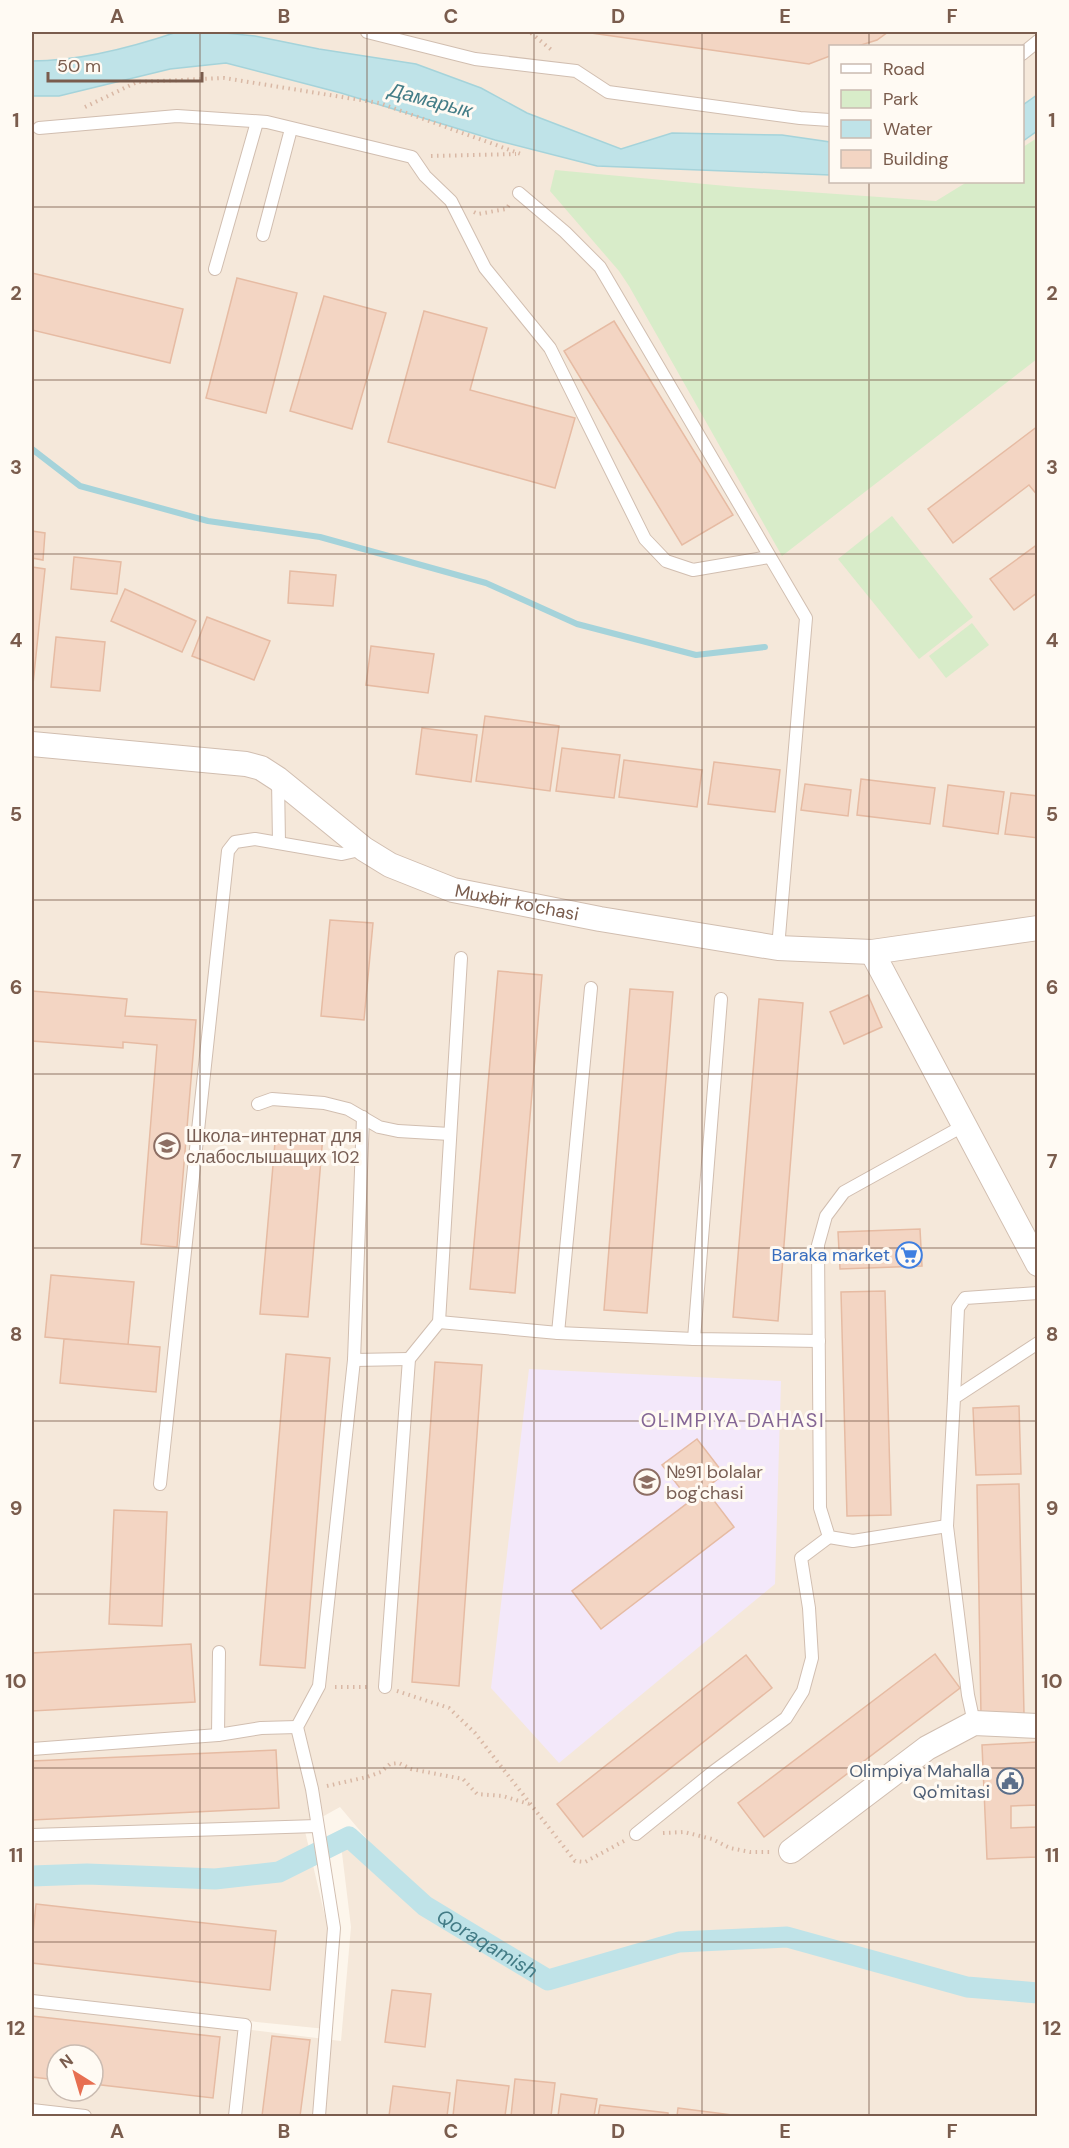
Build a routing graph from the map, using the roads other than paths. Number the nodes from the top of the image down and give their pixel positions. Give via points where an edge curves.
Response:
1 (367, 32) edge
2 (1038, 41) edge
3 (1024, 53) edge
4 (829, 120) edge
5 (257, 122) junction
6 (39, 128) dead end
7 (291, 129) junction
8 (519, 193) road end
9 (263, 235) dead end
10 (215, 269) dead end
11 (769, 557) junction
12 (32, 744) edge
13 (278, 779) junction
14 (279, 843) junction
15 (364, 849) junction
16 (1038, 928) edge
17 (778, 948) junction
18 (872, 952) junction
19 (461, 958) dead end
20 (591, 988) dead end
21 (721, 999) dead end
22 (258, 1104) dead end
23 (363, 1117) junction
24 (963, 1126) junction
25 (450, 1134) junction
26 (1038, 1264) edge
27 (1038, 1293) edge
28 (439, 1322) junction
29 (558, 1333) junction
30 (694, 1339) junction
31 (819, 1341) junction
32 (1038, 1343) edge
33 (409, 1359) junction
34 (354, 1360) junction
35 (954, 1398) junction
36 (160, 1484) dead end
37 (947, 1526) junction
38 (829, 1538) junction
39 (219, 1652) dead end
40 (385, 1687) road end
41 (974, 1723) junction
42 (1038, 1726) edge
43 (297, 1727) junction
44 (218, 1735) junction
45 (32, 1749) edge
46 (317, 1826) junction
47 (636, 1834) road end
48 (32, 1835) edge
49 (791, 1851) road end
50 (32, 2001) edge
51 (32, 2110) edge
52 (85, 2116) edge
53 (235, 2116) edge
54 (319, 2116) edge

1 - 4 lane via 475,59 576,71 608,92
2 - 3 lane
5 - 6 lane via 177,116
5 - 7 lane
5 - 10 lane
7 - 9 lane
7 - 11 lane via 412,157 451,201 485,268 550,348 645,538 666,561 693,570
8 - 11 lane via 600,267
11 - 17 lane via 806,618
12 - 13 street, Muxbir ko'chasi via 246,764
13 - 14 lane
13 - 15 street, Muxbir ko'chasi
14 - 15 lane via 342,854
14 - 36 lane via 255,839 235,842 228,852
15 - 17 street, Muxbir ko'chasi via 390,865 453,890
16 - 18 street, Muxbir ko'chasi
17 - 18 street, Muxbir ko'chasi
18 - 24 street
19 - 25 lane
20 - 29 lane
21 - 30 lane
22 - 23 lane via 272,1099 324,1103
23 - 25 lane via 379,1127 398,1131
23 - 34 lane
24 - 26 street
24 - 31 lane via 844,1192 826,1216 818,1245
25 - 28 lane
27 - 35 lane via 965,1298 958,1308
28 - 29 lane
28 - 33 lane
29 - 30 lane
30 - 31 lane
31 - 38 lane via 820,1508
32 - 35 lane
33 - 34 lane
33 - 40 lane
34 - 43 lane via 319,1686
35 - 37 lane
37 - 38 lane via 853,1541
37 - 41 lane
38 - 47 lane via 801,1558 812,1658 803,1691 786,1718
39 - 44 lane
41 - 42 street
41 - 49 street via 927,1748
43 - 44 lane
43 - 46 lane
44 - 45 lane
46 - 48 lane
46 - 54 lane via 334,1928
50 - 53 lane via 245,2025
51 - 52 lane

